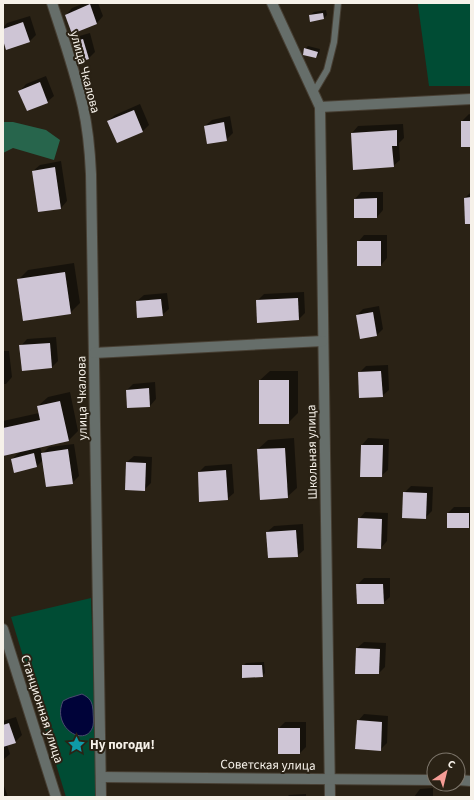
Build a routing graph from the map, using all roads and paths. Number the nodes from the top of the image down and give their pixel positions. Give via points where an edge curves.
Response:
1 (52, 3) edge
2 (272, 3) edge
3 (338, 3) edge
4 (314, 92) junction
5 (471, 99) edge
6 (320, 107) junction
7 (323, 341) junction
8 (94, 353) junction
9 (3, 629) edge
10 (6, 646) edge
11 (101, 777) junction
12 (330, 779) junction
13 (426, 780) edge
14 (56, 797) edge
15 (101, 797) edge
16 (330, 797) edge

1 - 8 street, улица Чкалова via 83,107 88,138
2 - 4 street
3 - 4 lane via 328,70
4 - 6 street
5 - 6 street
6 - 7 street, Школьная улица
7 - 8 street
7 - 12 street, Школьная улица
8 - 11 street, улица Чкалова
9 - 10 street, Станционная улица
10 - 14 street, Станционная улица
11 - 12 street, Советская улица
11 - 15 street, улица Чкалова
12 - 13 street, Советская улица
12 - 16 street, Школьная улица

